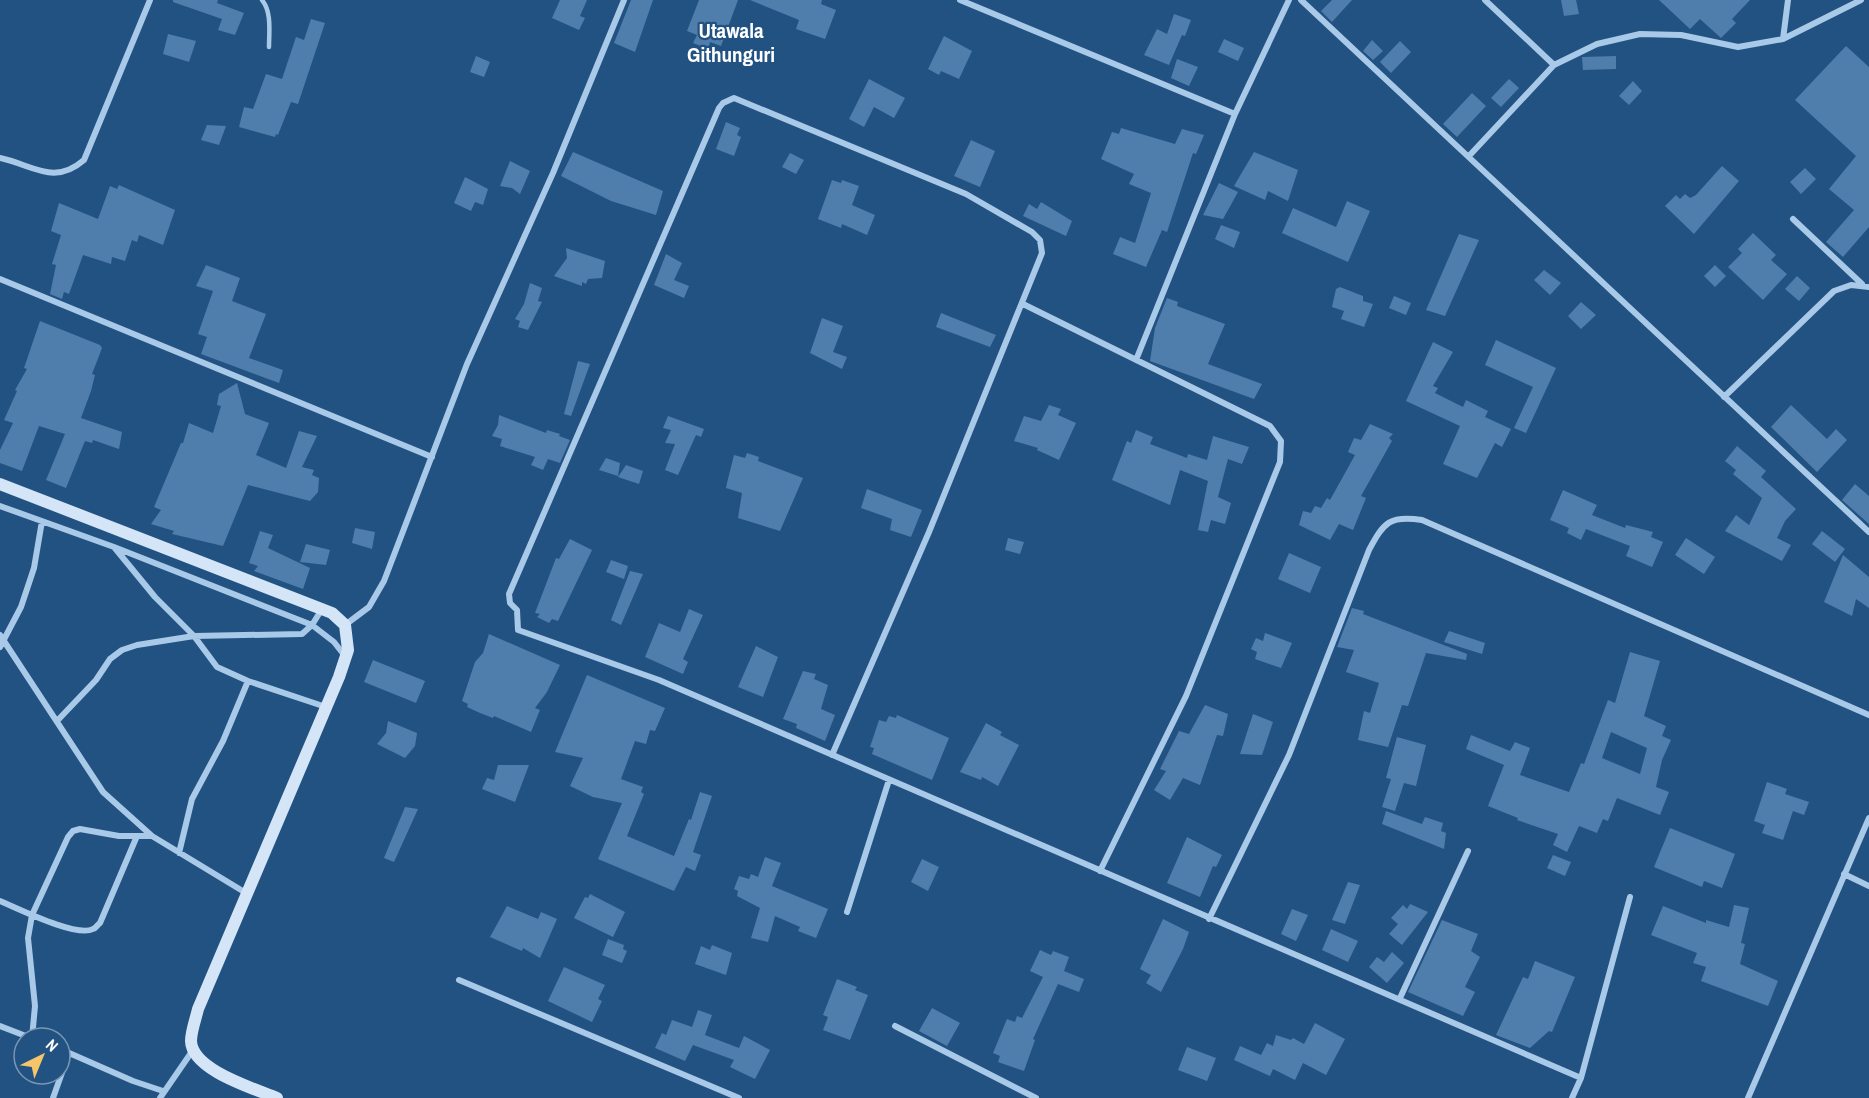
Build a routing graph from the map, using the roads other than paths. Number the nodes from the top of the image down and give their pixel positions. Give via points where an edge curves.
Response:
1 (150, 0) edge
2 (262, 0) edge
3 (624, 0) edge
4 (960, 0) edge
5 (1289, 0) edge
6 (1301, 0) edge
7 (1485, 0) edge
8 (1788, 0) edge
9 (1861, 0) edge
10 (1783, 39) junction
11 (269, 47) dead end
12 (1554, 65) junction
13 (1234, 114) junction
14 (1469, 156) junction
15 (0, 158) edge
16 (1793, 219) dead end
17 (0, 279) edge
18 (1866, 286) edge
19 (1023, 304) junction
20 (1136, 360) junction
21 (1724, 397) junction
22 (432, 457) junction
23 (0, 484) edge
24 (0, 506) edge
25 (42, 521) junction
26 (1869, 532) edge
27 (114, 547) junction
28 (322, 609) junction
29 (312, 625) junction
30 (345, 625) junction
31 (194, 636) junction
32 (1, 641) edge
33 (345, 656) junction
34 (248, 681) junction
35 (326, 707) junction
36 (1869, 715) edge
37 (57, 721) junction
38 (832, 755) junction
39 (890, 780) junction
40 (1869, 818) edge
41 (137, 836) junction
42 (152, 836) junction
43 (1468, 851) dead end
44 (179, 853) junction
45 (1100, 872) junction
46 (1844, 874) junction
47 (1869, 885) edge
48 (246, 893) junction
49 (1630, 897) dead end
50 (0, 901) edge
51 (847, 912) dead end
52 (32, 915) junction
53 (1209, 919) junction
54 (459, 980) dead end
55 (1400, 998) junction
56 (32, 1026) edge
57 (895, 1026) dead end
58 (193, 1050) junction
59 (72, 1054) edge
60 (1581, 1078) junction
61 (163, 1091) junction
62 (160, 1098) edge
63 (276, 1098) edge
64 (739, 1098) edge
65 (1036, 1098) edge
66 (1572, 1098) edge
67 (1748, 1098) edge

1 - 15 street via 84,160 66,174
2 - 11 lane via 269,19
3 - 22 street via 553,173 467,364
4 - 13 street
5 - 13 street
6 - 14 street
7 - 12 street
8 - 10 street
9 - 10 street
10 - 12 street via 1738,47 1681,34 1640,34 1596,44
12 - 14 street
13 - 20 street
14 - 21 street
16 - 18 street
17 - 22 street
18 - 21 street via 1851,285 1834,291
19 - 20 street
19 - 38 street
19 - 38 street via 1042,253 1040,240 1023,226 966,194 742,99 729,100 719,108 509,594 510,603 517,610 518,630 659,680
20 - 45 street via 1270,426 1281,441 1280,462 1186,696
21 - 26 street
22 - 30 street via 384,581 369,608
23 - 28 street
24 - 25 street
25 - 27 street
25 - 32 street via 34,568 21,607
27 - 29 street
27 - 31 street
28 - 29 street
28 - 30 street
29 - 31 street via 302,634
29 - 33 street
30 - 33 street
31 - 34 street via 217,667
31 - 37 street via 122,650
32 - 37 street
33 - 35 street
34 - 35 street
34 - 44 street via 224,741 192,799
35 - 48 street
36 - 53 street via 1422,520 1399,517 1381,528 1368,550 1289,755
37 - 42 street via 103,792
38 - 39 street
39 - 45 street
39 - 51 street
40 - 46 street
41 - 42 street
41 - 52 street via 73,831
41 - 52 street via 100,923 92,930 81,931
42 - 44 street
43 - 55 street
44 - 48 street
45 - 53 street
46 - 47 street
46 - 67 street
48 - 58 street via 198,1009 191,1041
49 - 60 street
50 - 52 street
52 - 56 street via 28,938 35,1006
53 - 55 street
54 - 64 street
55 - 60 street
57 - 65 street
58 - 61 street
58 - 63 street via 212,1070
59 - 61 street
60 - 66 street
61 - 62 street

